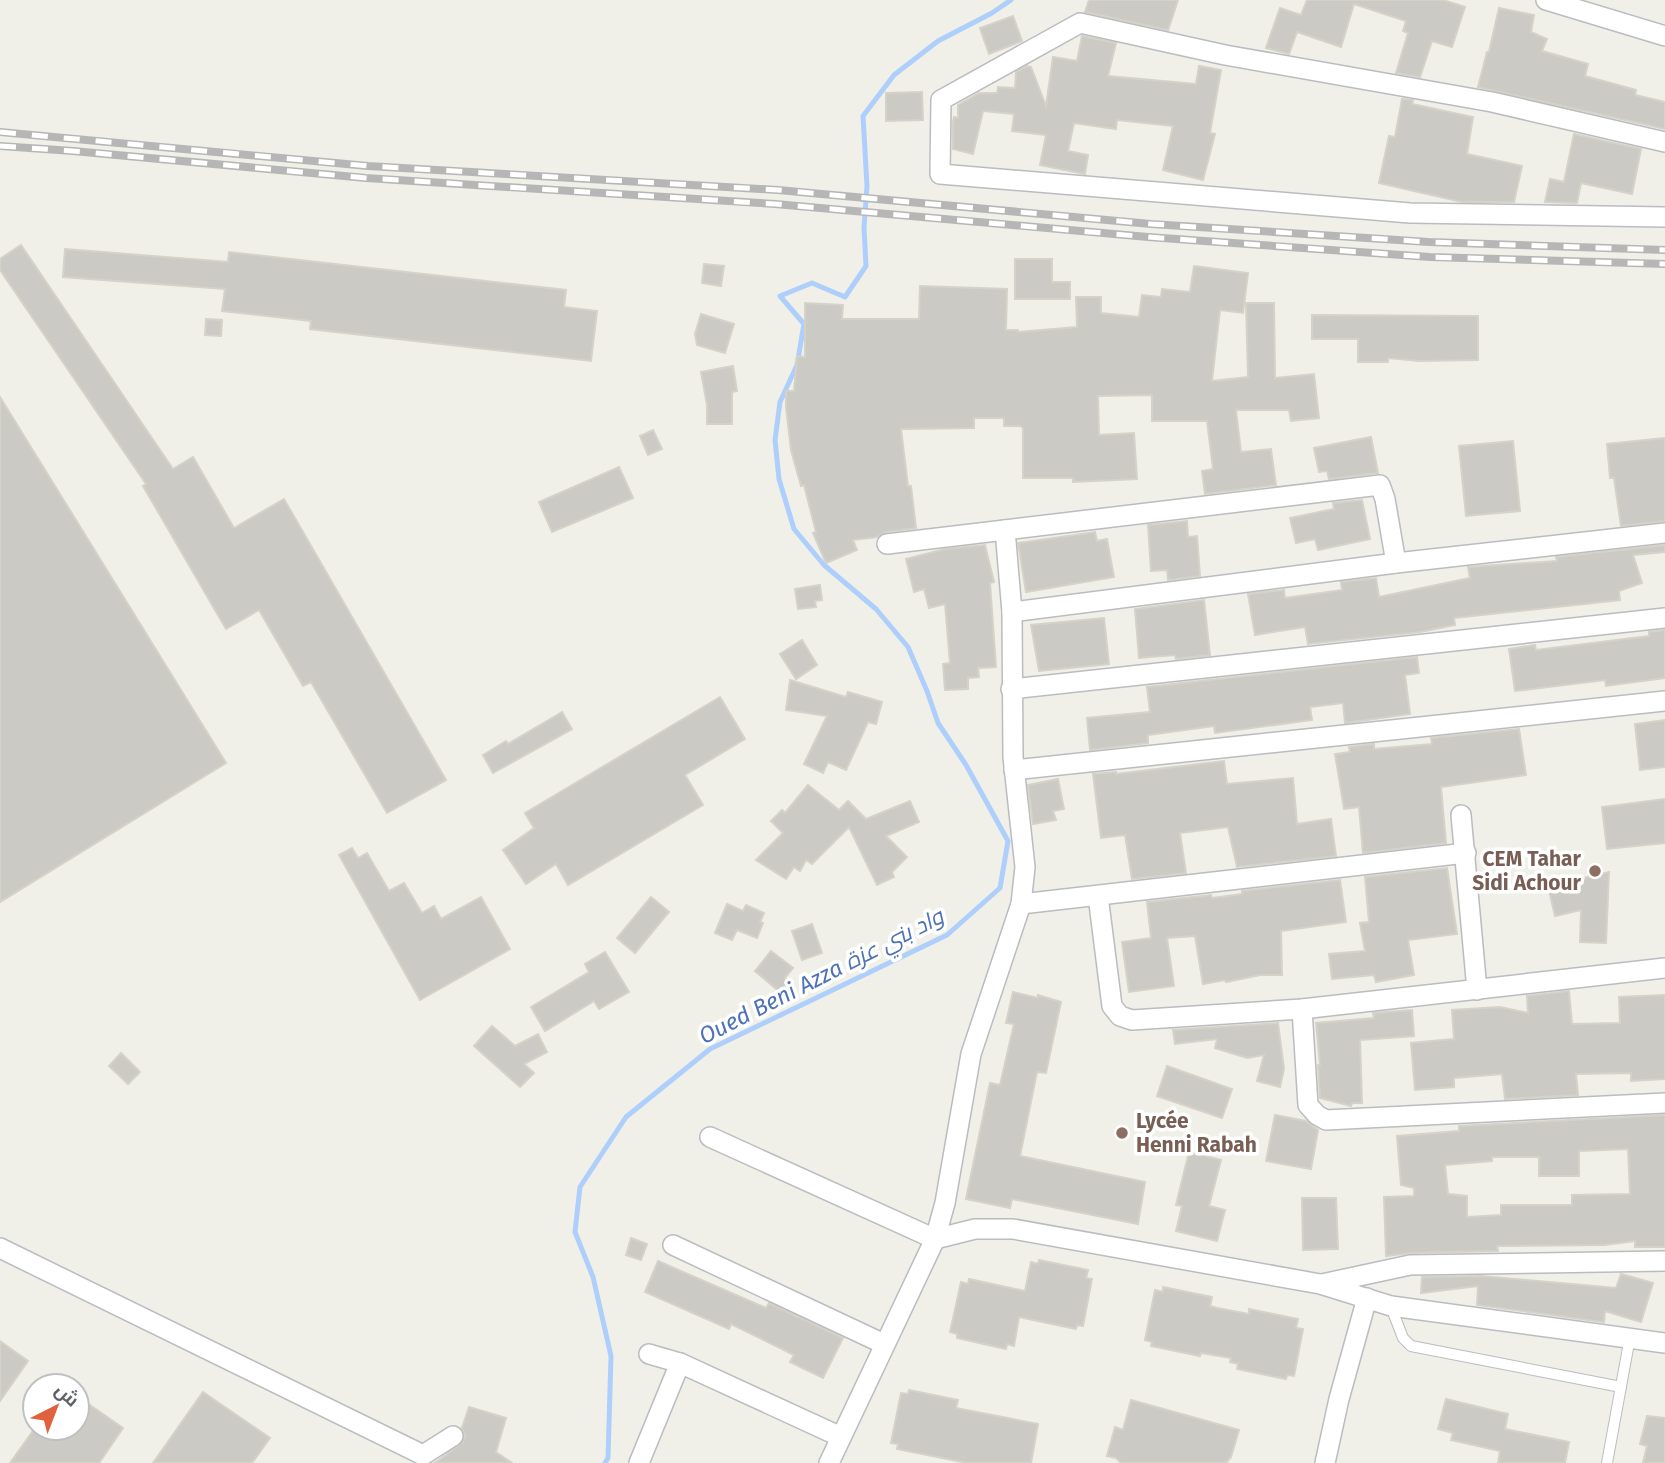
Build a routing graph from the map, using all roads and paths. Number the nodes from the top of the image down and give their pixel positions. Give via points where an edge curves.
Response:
1 (1546, 0) edge
2 (1665, 36) edge
3 (1665, 142) edge
4 (1665, 216) edge
5 (1004, 530) junction
6 (1665, 533) edge
7 (887, 544) dead end
8 (1396, 563) junction
9 (1012, 612) junction
10 (1665, 618) edge
11 (1011, 689) junction
12 (1665, 701) edge
13 (1014, 770) junction
14 (1461, 815) dead end
15 (1466, 853) junction
16 (1098, 896) junction
17 (1021, 904) junction
18 (1665, 968) edge
19 (1476, 990) junction
20 (1302, 1009) junction
21 (1665, 1103) edge
22 (710, 1137) dead end
23 (935, 1239) junction
24 (673, 1245) dead end
25 (0, 1248) edge
26 (1665, 1261) edge
27 (1320, 1284) junction
28 (1367, 1298) junction
29 (1391, 1306) junction
30 (1630, 1337) junction
31 (1665, 1343) edge
32 (884, 1344) junction
33 (649, 1353) dead end
34 (680, 1363) junction
35 (1621, 1387) junction
36 (453, 1436) dead end
37 (841, 1437) junction
38 (639, 1463) edge
39 (829, 1463) edge
40 (1325, 1463) edge
41 (1607, 1463) edge

1 - 2 street
3 - 4 street via 1492,102 1225,55 1080,23 941,100 940,174 1410,213
5 - 7 street
5 - 8 street via 1380,485
5 - 9 street
6 - 8 street
8 - 9 street
9 - 11 street
10 - 11 street
11 - 13 street
12 - 13 street
13 - 17 street via 1025,867
14 - 15 street
15 - 16 street
15 - 19 street
16 - 17 street
16 - 20 street via 1112,1006 1120,1016 1132,1020
17 - 23 street via 971,1054
18 - 19 street
19 - 20 street
20 - 21 street via 1308,1105 1326,1120
22 - 23 street
23 - 27 street via 975,1229 1013,1229
23 - 32 street
24 - 32 street
25 - 36 street via 423,1455
26 - 27 street via 1410,1265
27 - 28 street
28 - 29 street
28 - 40 street
29 - 30 street
29 - 35 lane via 1403,1338 1411,1346
30 - 31 street
30 - 35 lane
32 - 37 street
33 - 34 street
34 - 37 street
34 - 38 street
35 - 41 lane
37 - 39 street

